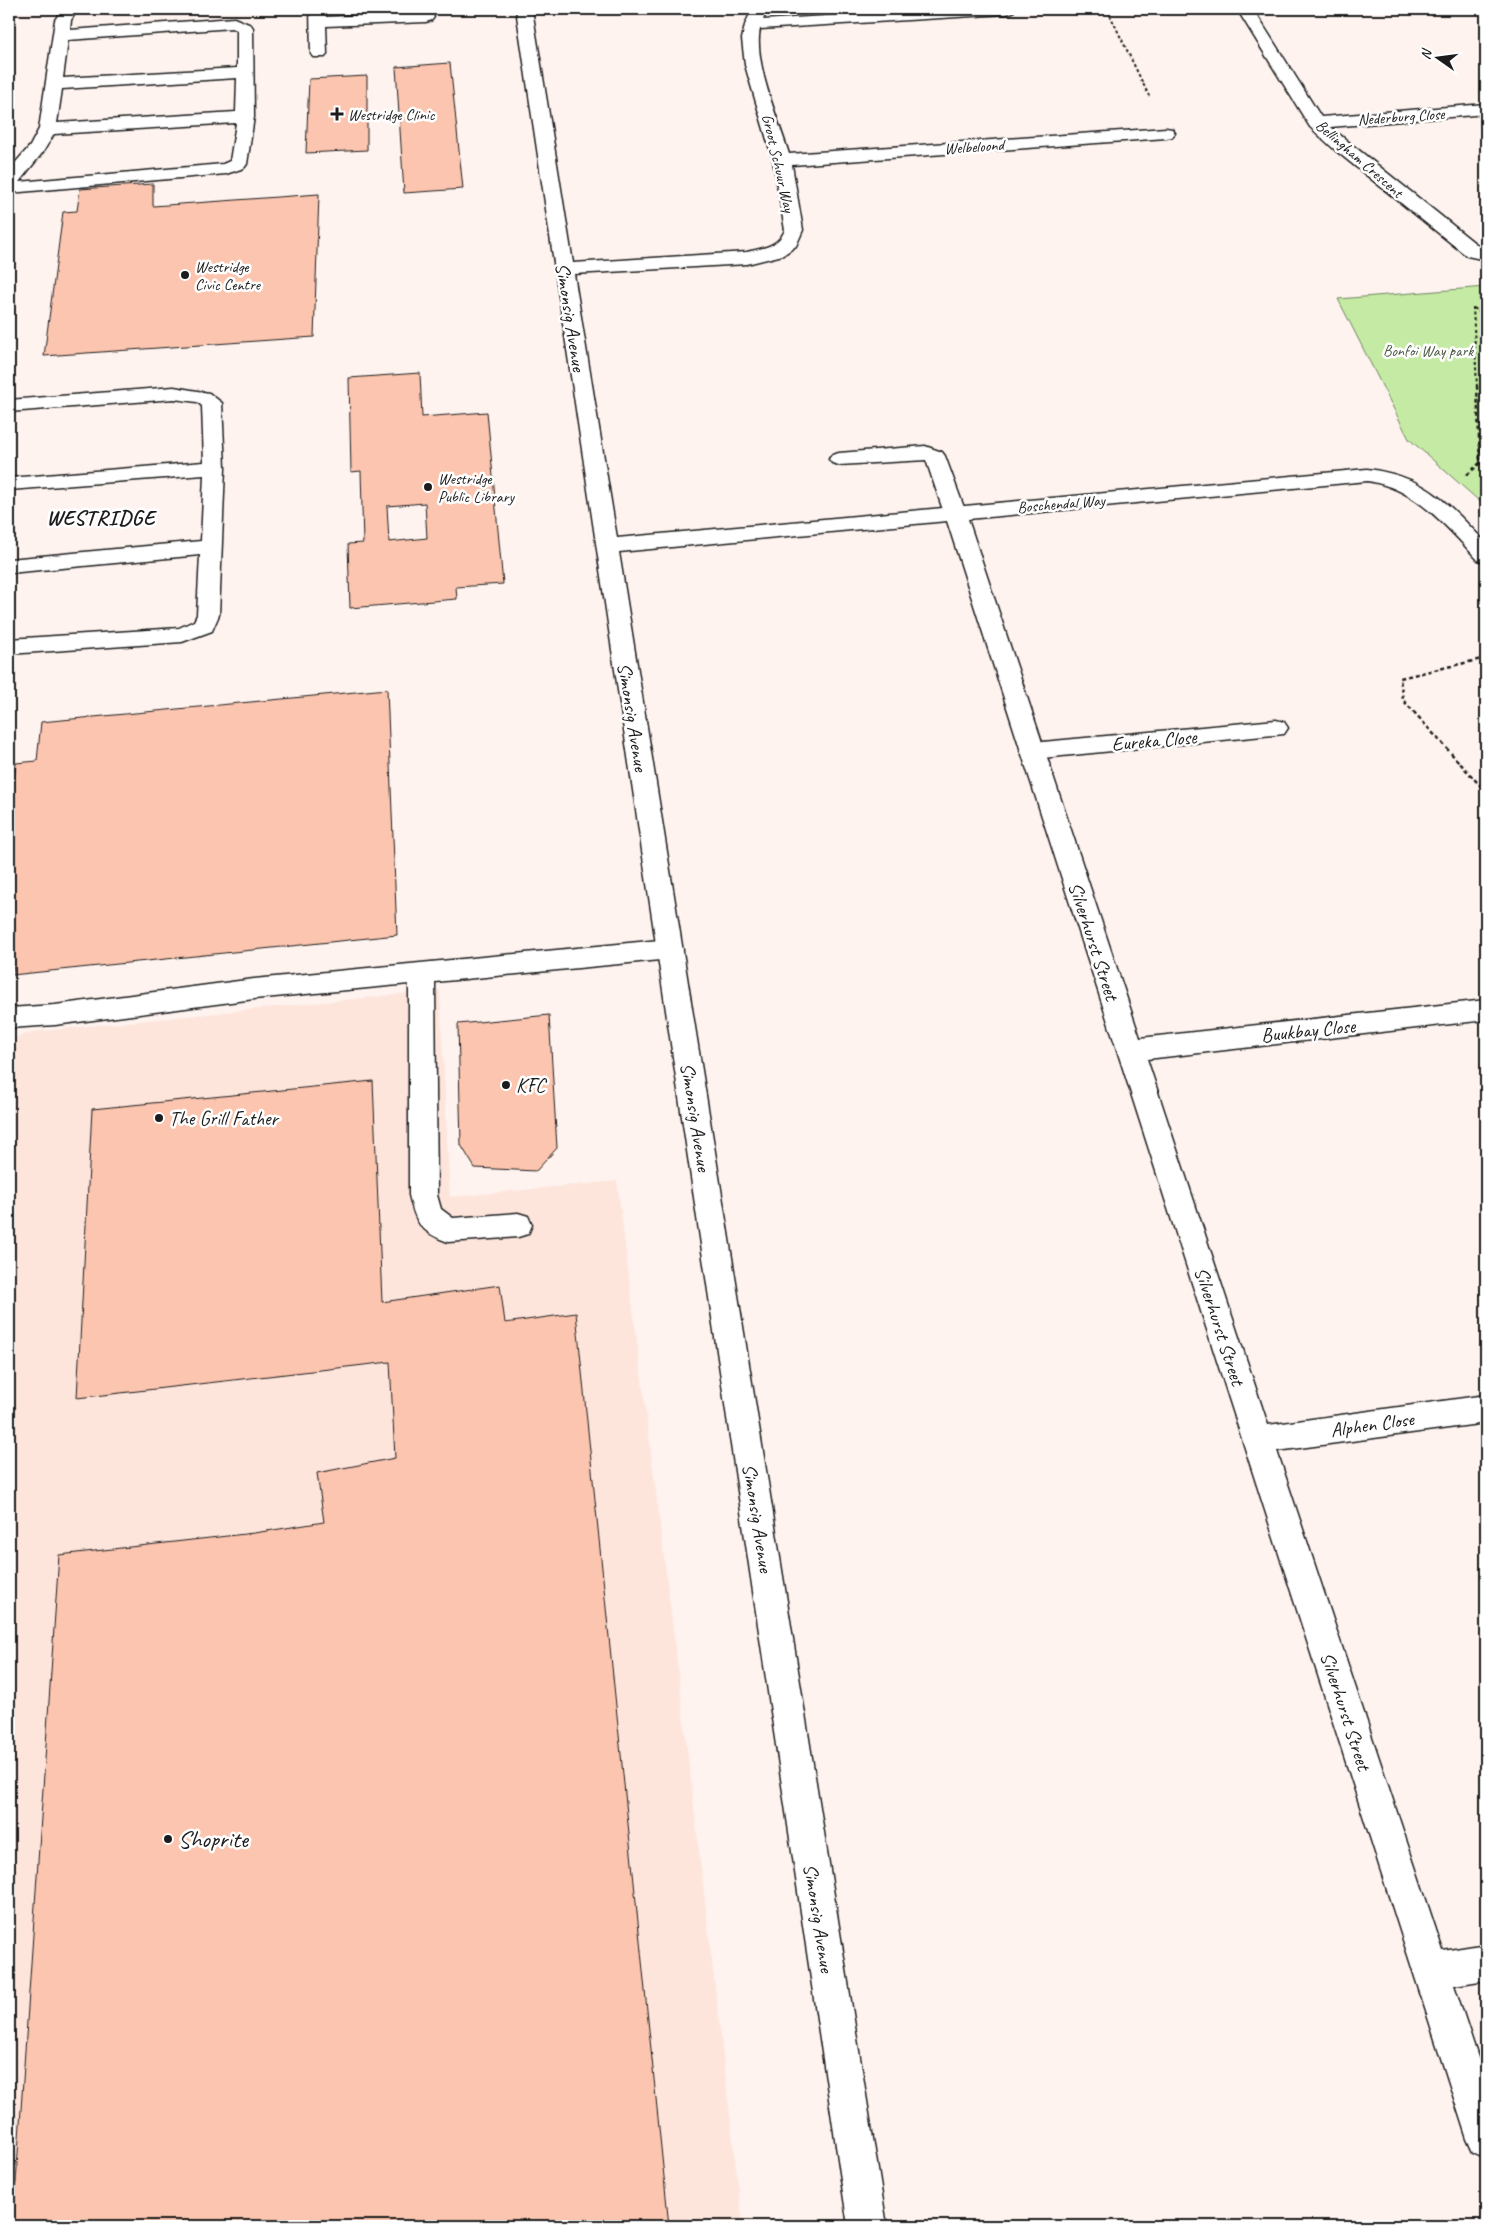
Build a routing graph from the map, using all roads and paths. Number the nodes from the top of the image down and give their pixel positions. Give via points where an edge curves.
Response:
1 (70, 9) edge
2 (524, 9) edge
3 (1008, 9) edge
4 (1095, 9) edge
5 (1245, 9) edge
6 (318, 16) edge
7 (426, 17) dead end
8 (756, 17) edge
9 (61, 36) junction
10 (319, 54) dead end
11 (245, 72) junction
12 (54, 84) junction
13 (1486, 109) edge
14 (244, 117) junction
15 (1316, 123) junction
16 (48, 129) junction
17 (1166, 133) joint
18 (782, 160) junction
19 (9, 187) edge
20 (1486, 255) edge
21 (564, 269) junction
22 (1486, 317) edge
23 (9, 406) edge
24 (839, 459) dead end
25 (215, 468) junction
26 (9, 484) edge
27 (1436, 505) junction
28 (955, 513) junction
29 (607, 546) junction
30 (212, 547) junction
31 (1486, 555) edge
32 (9, 566) edge
33 (9, 647) edge
34 (1486, 658) edge
35 (1276, 728) dead end
36 (1032, 751) junction
37 (1486, 792) edge
38 (670, 949) junction
39 (422, 972) junction
40 (1486, 1010) edge
41 (9, 1018) edge
42 (1130, 1050) junction
43 (518, 1225) dead end
44 (1486, 1409) edge
45 (1258, 1440) junction
46 (1486, 1962) edge
47 (1431, 1971) junction
48 (1486, 2139) edge
49 (867, 2226) edge

1 - 9 street via 63,20
2 - 21 street, Simonsig Avenue
3 - 8 street
4 - 17 path via 1109,13
5 - 15 street, Bellingham Crescent
6 - 7 street
6 - 10 street
8 - 18 street, Groot Schuur Way via 750,39 753,65
9 - 11 street via 238,24 245,28
9 - 12 street
11 - 12 street
11 - 14 street
12 - 16 street
13 - 15 street, Nederburg Close
14 - 16 street
14 - 19 street via 238,164 226,169
15 - 20 street, Bellingham Crescent via 1474,252
16 - 19 street via 37,148 12,177
17 - 18 street, Welbeloond
18 - 21 street, Groot Schuur Way via 794,230 789,242 776,250 747,258
21 - 29 street, Simonsig Avenue
22 - 27 path via 1473,307 1480,463
23 - 25 street via 174,393 202,397 212,403
24 - 28 street, Silverhurst Street via 933,454
25 - 26 street
25 - 30 street
27 - 28 street, Boschendal Way via 1407,484 1367,475
27 - 31 street, Boschendal Way
28 - 29 street, Boschendal Way
28 - 36 street, Silverhurst Street
29 - 38 street, Simonsig Avenue
30 - 32 street
30 - 33 street via 208,615 204,626 193,632
34 - 37 path via 1400,678 1403,700
35 - 36 street, Eureka Close
36 - 42 street, Silverhurst Street
38 - 39 street
38 - 49 street, Simonsig Avenue
39 - 41 street
39 - 43 street via 423,1195 428,1216 448,1230
40 - 42 street, Buukbay Close
42 - 45 street, Silverhurst Street
44 - 45 street, Alphen Close
45 - 47 street, Silverhurst Street
46 - 47 street
47 - 48 street, Silverhurst Street

